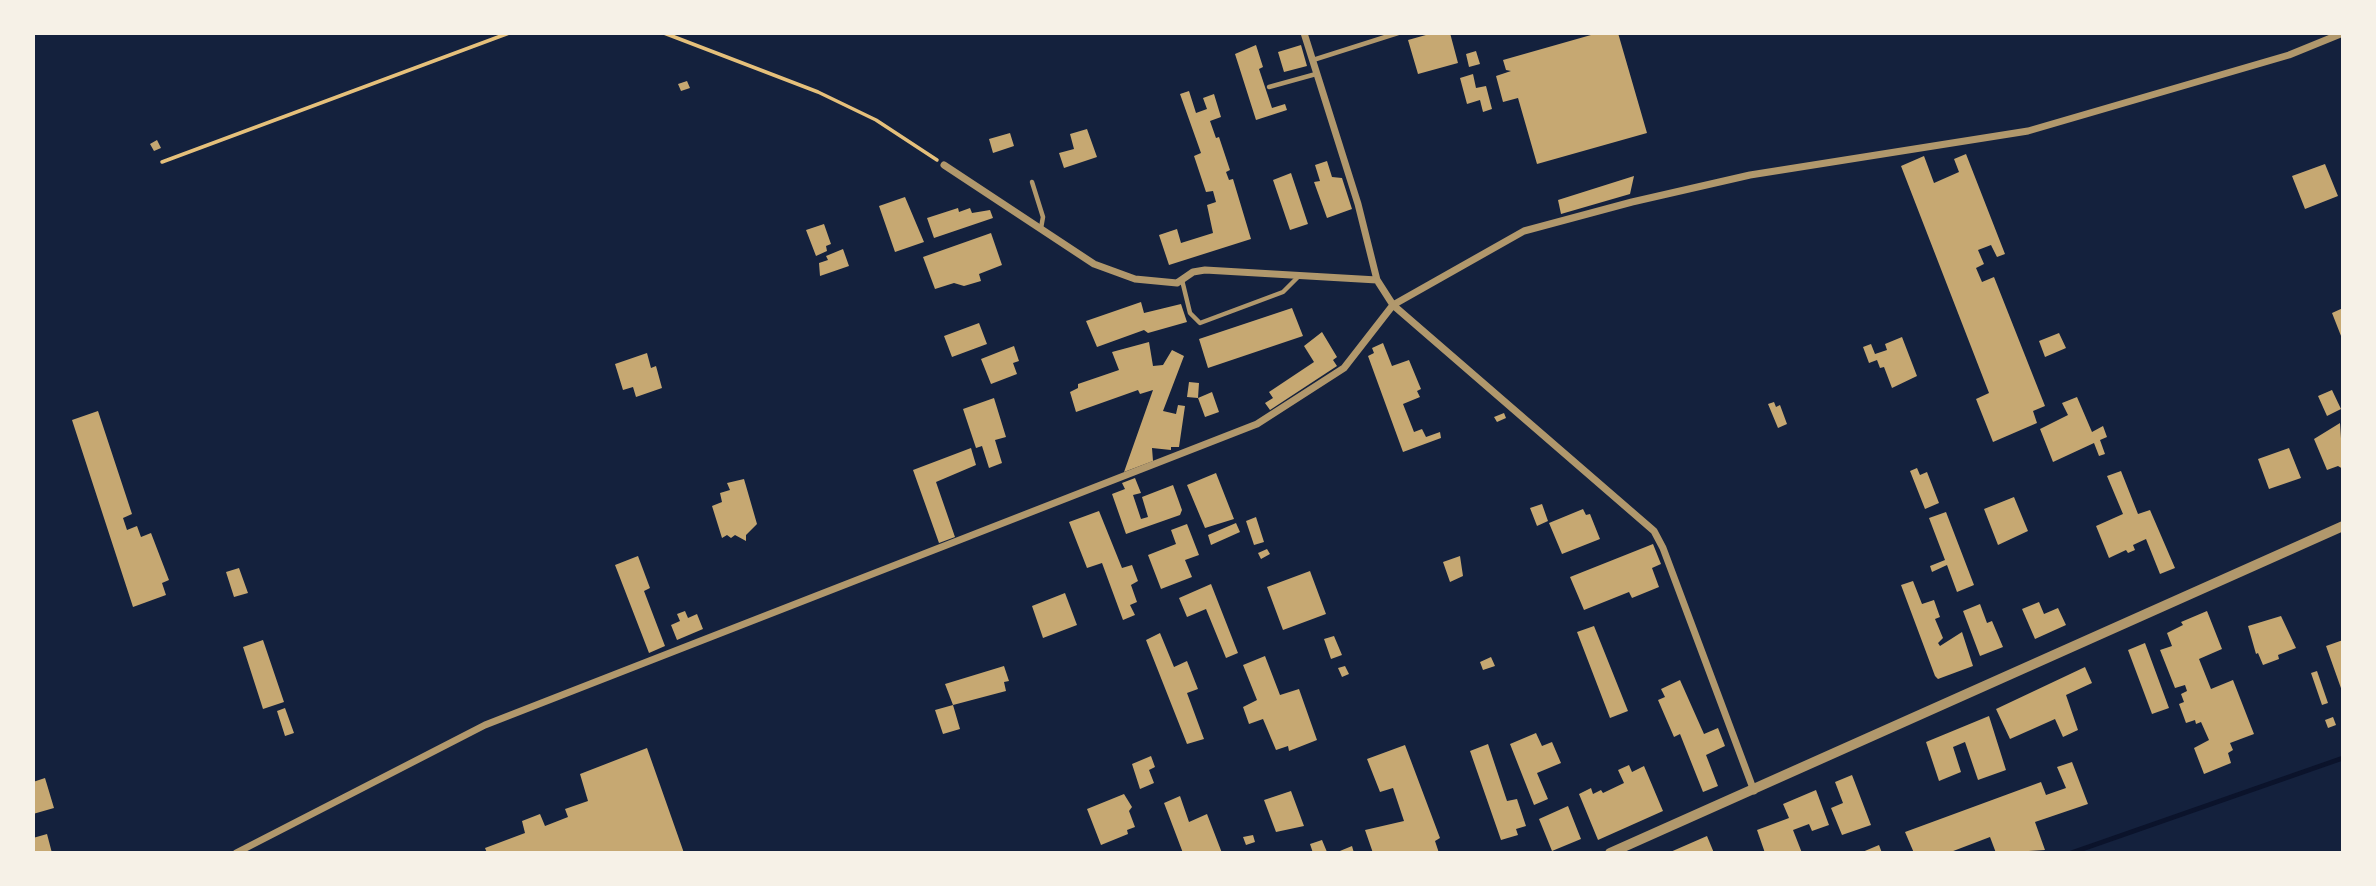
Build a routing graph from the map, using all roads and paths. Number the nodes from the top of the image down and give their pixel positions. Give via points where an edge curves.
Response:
1 (509, 33) edge
2 (664, 33) edge
3 (1304, 33) edge
4 (1398, 33) edge
5 (2343, 33) edge
6 (1312, 60) junction
7 (1316, 74) junction
8 (1269, 87) dead end
9 (163, 162) dead end
10 (944, 165) joint
11 (1032, 182) dead end
12 (1040, 229) junction
13 (1299, 276) junction
14 (1182, 280) junction
15 (1377, 280) junction
16 (1393, 305) junction
17 (2343, 526) edge
18 (1754, 791) junction
19 (236, 853) edge
20 (1610, 853) edge

1 - 9 path
2 - 10 path via 818,92 876,120
3 - 6 street
4 - 6 lane
5 - 16 street via 2289,55 2028,131 1750,175 1563,219 1524,231
6 - 7 street
7 - 8 lane
7 - 15 street
10 - 12 street
11 - 12 lane via 1043,217
12 - 14 street via 1094,264 1135,279 1170,284
13 - 14 street via 1205,270
13 - 14 lane via 1283,292 1200,323 1190,313
13 - 15 street
15 - 16 street
16 - 18 street via 1654,531
16 - 19 street via 1344,368 1257,424 485,725
17 - 18 street
18 - 20 street

